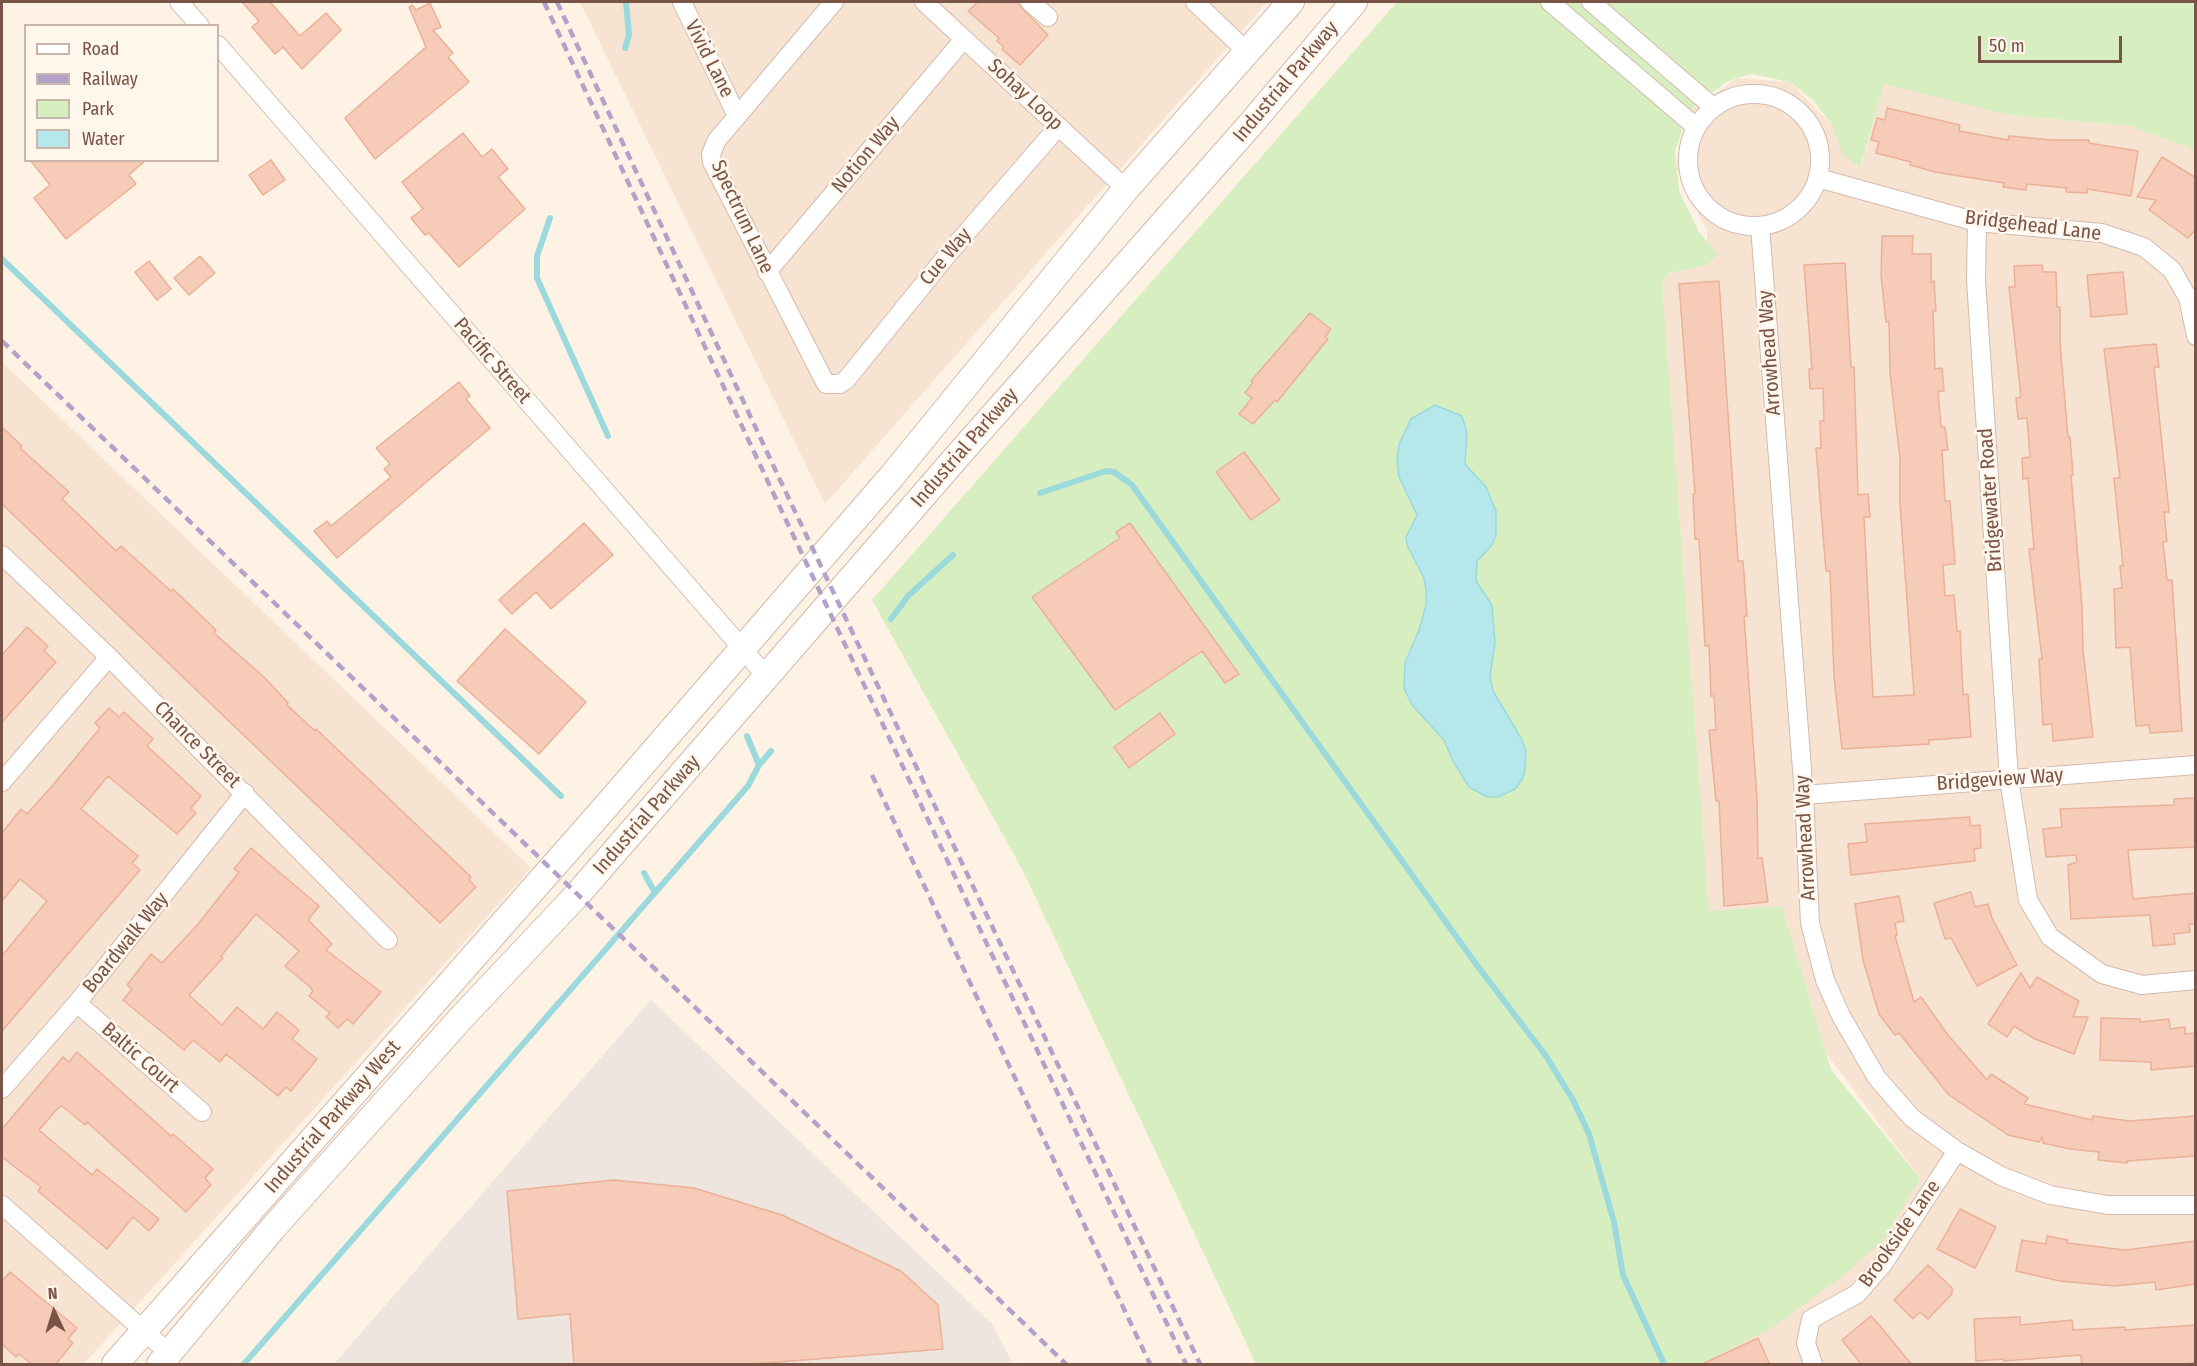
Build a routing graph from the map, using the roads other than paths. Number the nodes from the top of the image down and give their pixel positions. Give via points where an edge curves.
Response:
1 (179, 2) edge
2 (682, 2) edge
3 (834, 2) edge
4 (924, 2) edge
5 (1030, 2) edge
6 (1195, 2) edge
7 (1292, 2) edge
8 (1354, 2) edge
9 (1550, 2) edge
10 (1590, 2) edge
11 (1048, 17) dead end
12 (198, 24) edge
13 (964, 39) junction
14 (219, 46) edge
15 (1247, 52) junction
16 (1713, 107) junction
17 (737, 116) junction
18 (1058, 127) junction
19 (1696, 127) junction
20 (1818, 178) junction
21 (1126, 189) junction
22 (1977, 222) junction
23 (1760, 226) junction
24 (767, 272) junction
25 (2196, 336) edge
26 (833, 386) joint
27 (2, 555) edge
28 (741, 650) junction
29 (109, 657) junction
30 (766, 677) junction
31 (2196, 765) edge
32 (2009, 779) junction
33 (2, 782) edge
34 (245, 793) junction
35 (1804, 795) junction
36 (550, 869) joint
37 (577, 895) joint
38 (388, 940) dead end
39 (2196, 980) edge
40 (77, 1003) junction
41 (2, 1089) edge
42 (202, 1112) dead end
43 (1958, 1151) junction
44 (2, 1204) edge
45 (2196, 1205) edge
46 (144, 1331) junction
47 (165, 1359) edge
48 (115, 1365) edge
49 (1813, 1365) edge

1 - 12 street
2 - 17 street, Vivid Lane
3 - 17 street, Spectrum Lane
4 - 13 street, Sohay Loop
5 - 11 street
6 - 15 street
7 - 15 main road, Industrial Parkway
8 - 30 main road, Industrial Parkway
9 - 19 street
10 - 16 street
13 - 18 street, Sohay Loop
13 - 24 street, Notion Way
14 - 28 street, Pacific Street
15 - 21 main road, Industrial Parkway
16 - 19 street
16 - 20 street via 1749,94 1769,95 1788,103 1803,116 1816,138
17 - 24 street, Spectrum Lane via 713,147 712,162
18 - 21 street, Sohay Loop
18 - 26 street, Cue Way via 846,380
19 - 23 street via 1687,160 1699,198 1713,213 1730,222
20 - 22 street, Bridgehead Lane
20 - 23 street via 1795,212
21 - 28 main road, Industrial Parkway via 892,476
22 - 25 street, Bridgehead Lane via 2102,233 2144,247 2172,270 2188,298
22 - 32 street, Bridgewater Road via 1976,280
23 - 35 street, Arrowhead Way
24 - 26 street, Spectrum Lane via 821,378
27 - 29 street, Chance Street
28 - 30 street, Pacific Street
28 - 36 main road, Industrial Parkway
29 - 33 street
29 - 34 street, Chance Street
30 - 37 main road, Industrial Parkway
31 - 32 street, Bridgeview Way
32 - 35 street, Bridgeview Way
32 - 39 street, Bridgewater Road via 2028,900 2050,937 2102,974 2142,985
34 - 38 street, Chance Street
34 - 40 street, Boardwalk Way
35 - 43 street, Arrowhead Way via 1810,924 1825,980 1877,1078 1912,1118
36 - 46 main road, Industrial Parkway West
37 - 47 main road, Industrial Parkway West via 273,1228
40 - 41 street, Boardwalk Way
40 - 42 street, Baltic Court
43 - 45 street, Arrowhead Way via 2001,1176 2050,1195 2108,1205
43 - 49 street, Brookside Lane via 1883,1263 1857,1294 1811,1319 1806,1343
44 - 46 street
46 - 47 street
46 - 48 main road, Industrial Parkway West

